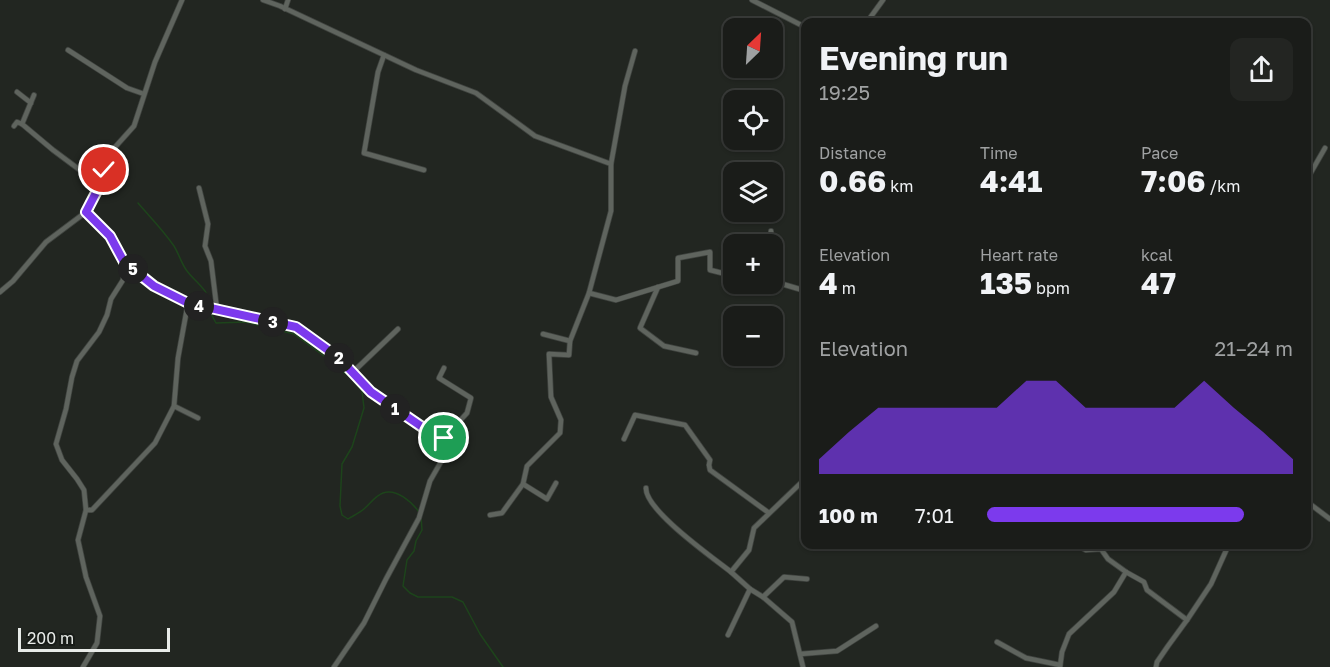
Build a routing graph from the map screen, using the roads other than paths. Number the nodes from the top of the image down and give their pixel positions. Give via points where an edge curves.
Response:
1 (182, 0) edge
2 (263, 0) edge
3 (288, 0) edge
4 (752, 0) edge
5 (883, 0) edge
6 (285, 9) junction
7 (870, 18) edge
8 (801, 25) edge
9 (68, 50) dead end
10 (635, 51) dead end
11 (384, 55) junction
12 (17, 92) dead end
13 (144, 94) junction
14 (34, 95) dead end
15 (31, 102) junction
16 (21, 124) junction
17 (14, 126) dead end
18 (1325, 148) dead end
19 (125, 161) dead end
20 (611, 164) junction
21 (104, 170) junction
22 (424, 170) dead end
23 (1311, 172) edge
24 (100, 185) junction
25 (199, 188) dead end
26 (86, 212) junction
27 (124, 262) junction
28 (723, 273) edge
29 (783, 284) edge
30 (658, 287) junction
31 (801, 290) edge
32 (0, 292) edge
33 (589, 293) junction
34 (188, 303) junction
35 (217, 310) junction
36 (398, 329) dead end
37 (543, 334) dead end
38 (570, 341) junction
39 (696, 354) dead end
40 (444, 368) dead end
41 (353, 372) junction
42 (174, 406) junction
43 (198, 418) dead end
44 (624, 439) dead end
45 (450, 446) junction
46 (556, 483) dead end
47 (801, 483) edge
48 (523, 484) junction
49 (646, 488) dead end
50 (1311, 505) edge
51 (86, 510) junction
52 (769, 513) junction
53 (490, 515) dead end
54 (1330, 519) edge
55 (1084, 549) edge
56 (1101, 549) edge
57 (1101, 549) edge
58 (1227, 549) edge
59 (731, 572) junction
60 (1126, 572) junction
61 (807, 579) dead end
62 (750, 589) junction
63 (762, 597) junction
64 (1187, 620) junction
65 (876, 626) dead end
66 (728, 635) dead end
67 (997, 642) dead end
68 (800, 654) junction
69 (1060, 666) edge
70 (83, 667) edge
71 (334, 667) edge
72 (803, 667) edge
73 (1156, 667) edge

1 - 13 street
2 - 6 street
3 - 6 street
4 - 8 street
5 - 7 street
6 - 11 street
9 - 13 street via 127,88
10 - 20 street
11 - 20 street via 476,93 535,136
11 - 22 street via 364,153
12 - 15 street
13 - 21 street via 134,126 108,155
14 - 15 street
15 - 16 street
16 - 17 street via 17,122
16 - 24 street
18 - 23 street
19 - 21 street
20 - 33 street via 611,211
21 - 24 street
24 - 26 street
25 - 35 street via 208,224 205,246 211,261
26 - 27 street via 110,236
26 - 32 street via 46,242
27 - 34 street via 154,286
27 - 51 street via 123,280 99,332 77,361 56,444 62,460 84,490
28 - 30 street via 710,270 710,252 678,258 678,281
29 - 31 street
30 - 33 street via 616,300
30 - 39 street via 640,328 664,346
33 - 38 street
34 - 35 street
34 - 42 street
35 - 41 street via 296,327
36 - 41 street
37 - 38 street
38 - 48 street via 569,355 549,354 551,397 561,420 560,433 527,466
40 - 45 street via 438,378 471,398 467,412 444,438
41 - 45 street via 371,392
42 - 43 street
42 - 51 street via 155,443 92,510
44 - 52 street via 635,416 685,425 710,460 710,470
45 - 71 street via 430,481 419,518 364,623
46 - 48 street via 547,499
47 - 52 street
48 - 53 street via 502,513
49 - 59 street via 657,510 675,528
50 - 54 street
51 - 70 street via 78,540 100,616 97,643
52 - 59 street via 754,528 749,550
55 - 57 street
56 - 60 street
58 - 64 street
59 - 62 street
60 - 64 street via 1144,582 1147,590
60 - 69 street via 1114,592 1069,634
61 - 63 street via 784,577
62 - 63 street
62 - 66 street
63 - 68 street via 792,622
64 - 73 street
65 - 68 street via 837,651
67 - 69 street via 1026,658
68 - 72 street

